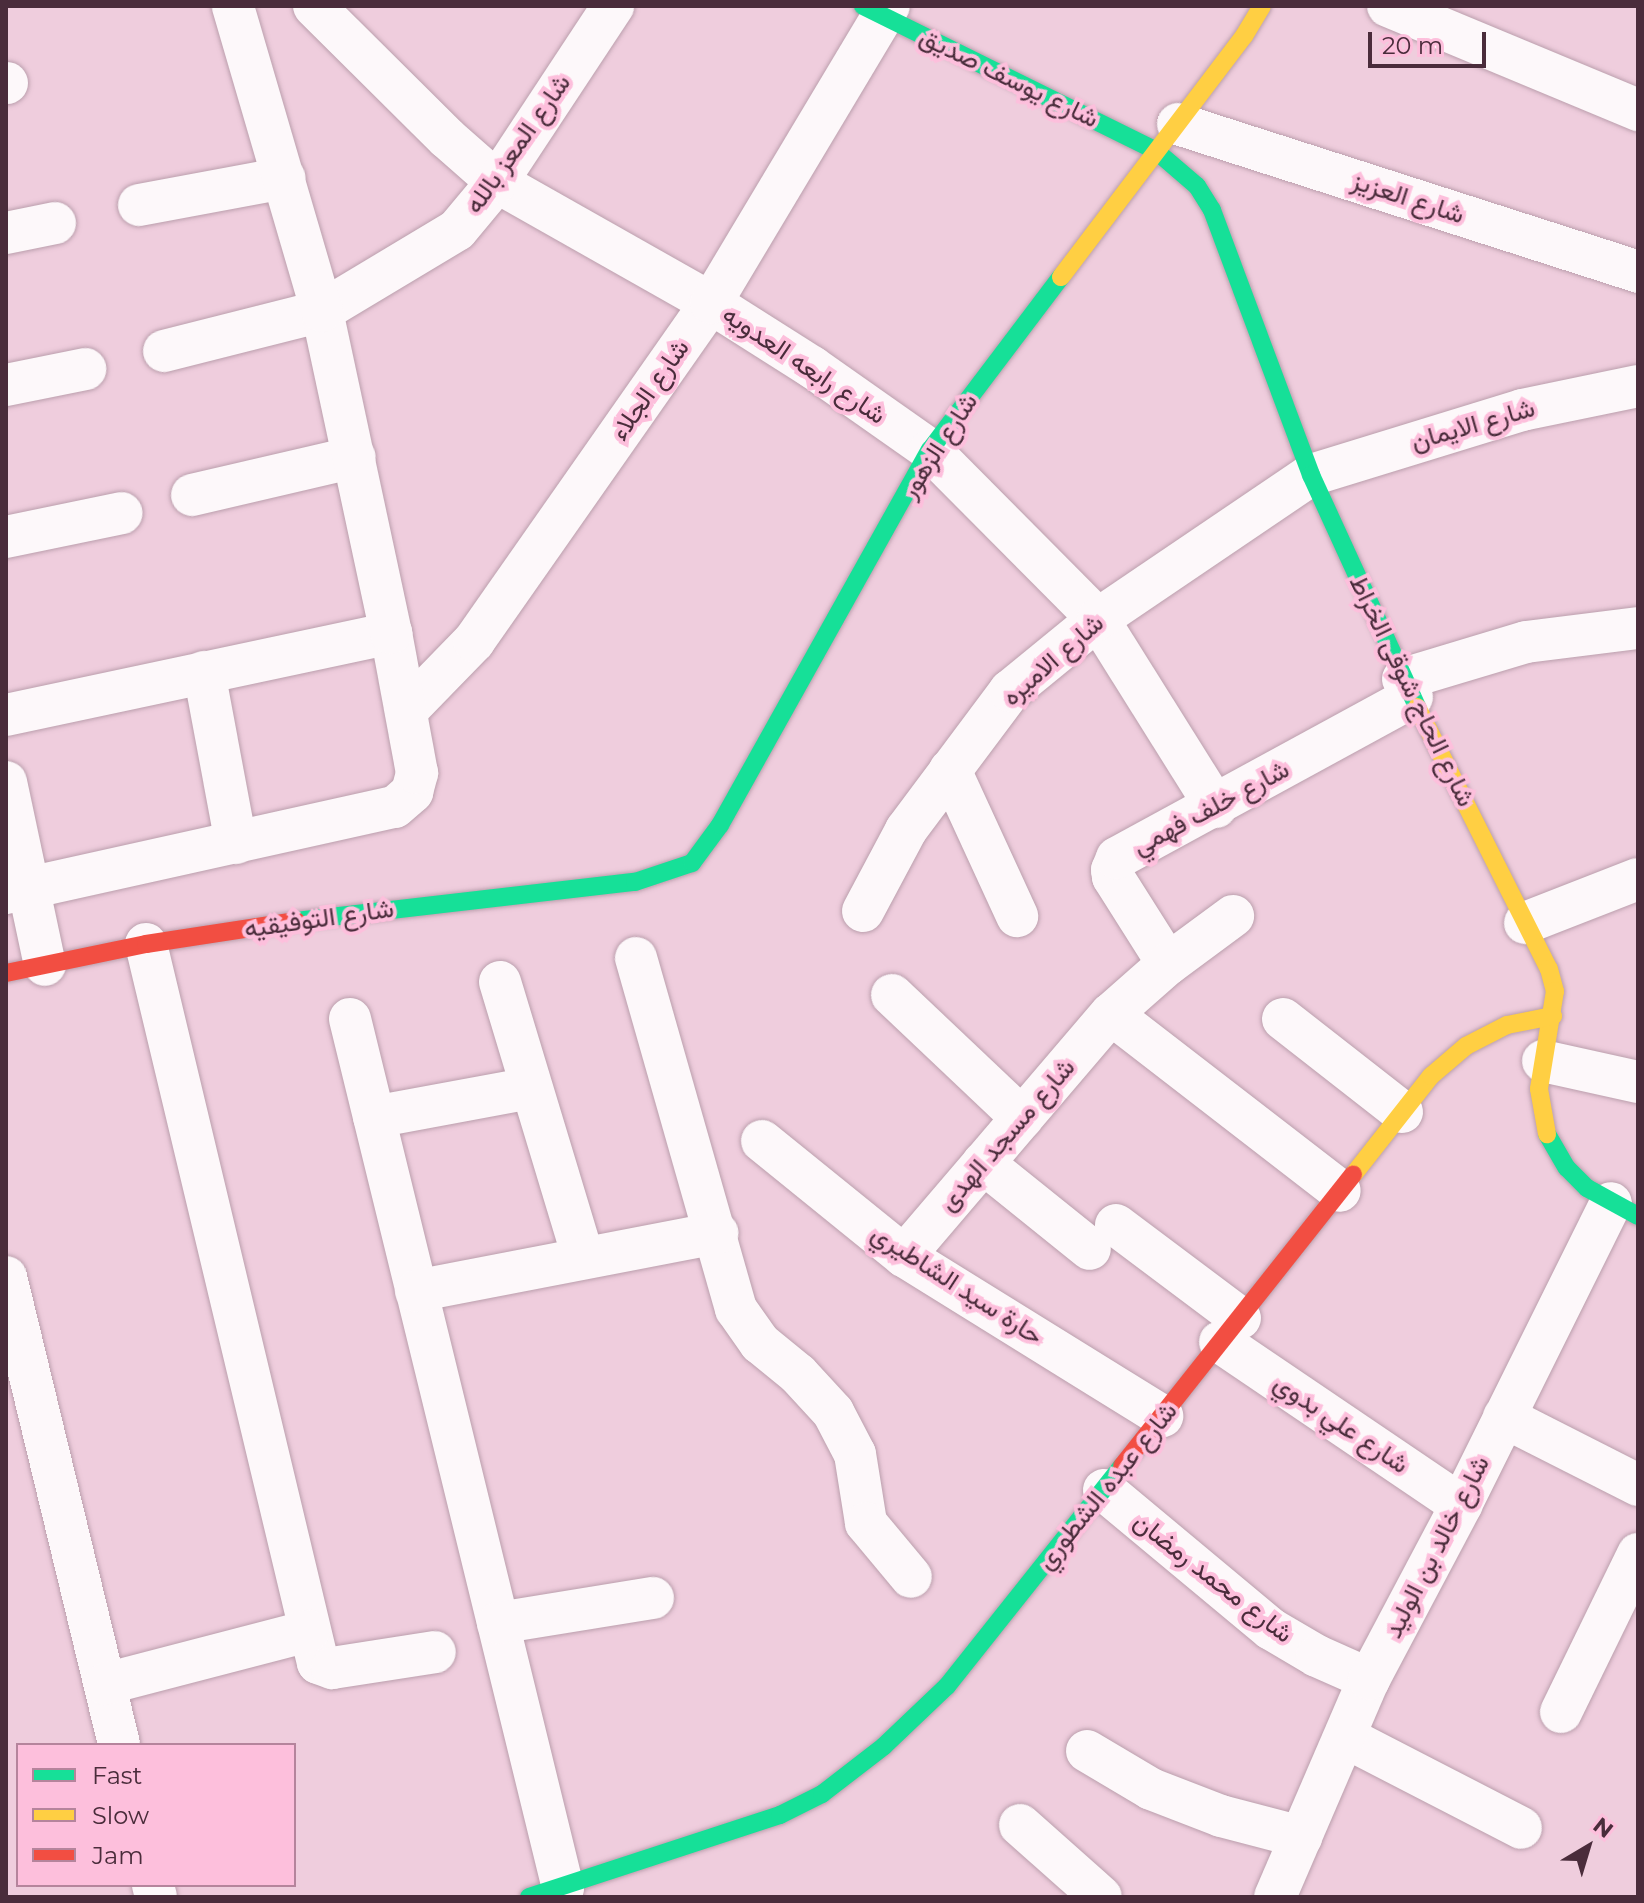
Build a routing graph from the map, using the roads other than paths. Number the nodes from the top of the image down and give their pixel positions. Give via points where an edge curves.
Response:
1 (233, 6) edge
2 (314, 6) edge
3 (1262, 6) edge
4 (1388, 6) edge
5 (879, 9) edge
6 (603, 10) edge
7 (1638, 110) edge
8 (1166, 137) junction
9 (285, 178) junction
10 (497, 182) junction
11 (139, 205) dead end
12 (55, 223) dead end
13 (6, 233) edge
14 (1638, 272) edge
15 (711, 303) junction
16 (322, 311) junction
17 (164, 351) dead end
18 (85, 369) dead end
19 (6, 385) edge
20 (1638, 386) edge
21 (930, 450) junction
22 (355, 457) junction
23 (1311, 475) junction
24 (192, 495) dead end
25 (122, 513) dead end
26 (6, 537) edge
27 (1098, 619) junction
28 (1638, 628) edge
29 (391, 633) junction
30 (204, 672) junction
31 (1408, 688) junction
32 (406, 711) junction
33 (6, 715) edge
34 (950, 770) junction
35 (6, 782) edge
36 (1216, 807) junction
37 (236, 843) junction
38 (1638, 879) edge
39 (635, 882) joint
40 (18, 891) edge
41 (863, 911) dead end
42 (1017, 916) dead end
43 (1233, 916) dead end
44 (1525, 923) junction
45 (146, 944) junction
46 (636, 958) dead end
47 (1168, 964) junction
48 (26, 969) edge
49 (500, 982) dead end
50 (892, 995) dead end
51 (1111, 1014) junction
52 (1553, 1016) junction
53 (350, 1019) dead end
54 (1283, 1019) dead end
55 (1543, 1061) junction
56 (1638, 1082) edge
57 (531, 1088) junction
58 (1402, 1112) junction
59 (374, 1117) junction
60 (1022, 1118) junction
61 (762, 1141) dead end
62 (983, 1163) junction
63 (1340, 1191) junction
64 (1624, 1210) edge
65 (717, 1233) junction
66 (904, 1256) junction
67 (583, 1257) junction
68 (6, 1277) edge
69 (416, 1291) junction
70 (1230, 1330) junction
71 (1162, 1416) junction
72 (1504, 1417) junction
73 (1638, 1485) edge
74 (1104, 1490) junction
75 (1461, 1505) junction
76 (1638, 1554) edge
77 (911, 1577) dead end
78 (653, 1598) dead end
79 (498, 1623) junction
80 (309, 1631) junction
81 (435, 1652) dead end
82 (1369, 1679) junction
83 (105, 1684) junction
84 (1561, 1712) dead end
85 (1345, 1737) junction
86 (119, 1743) edge
87 (1087, 1751) dead end
88 (1020, 1825) dead end
89 (1521, 1828) dead end
90 (1301, 1837) junction
91 (563, 1888) edge
92 (616, 1890) dead end
93 (1101, 1897) edge
94 (1275, 1897) edge

1 - 9 street
2 - 10 street, شارع رابعه العدويه
3 - 8 street, شارع الزهور
4 - 7 street
5 - 8 street, شارع يوسف صديق
5 - 15 street, شارع الجلاء
6 - 10 street, شارع المعز بالله
8 - 14 street, شارع العزيز
8 - 21 street, شارع الزهور
8 - 23 street, شارع الحاج شوقى الخراط via 1212,210
9 - 11 street
9 - 16 street
10 - 15 street, شارع رابعه العدويه
10 - 16 street, شارع المعز بالله via 457,230
12 - 13 street
15 - 21 street, شارع رابعه العدويه
15 - 32 street, شارع الجلاء via 474,641
16 - 17 street, شارع المعز بالله
16 - 22 street
18 - 19 street
20 - 23 street, شارع الايمان via 1522,410
21 - 27 street, شارع رابعه العدويه
21 - 39 street, شارع الزهور via 720,825 692,863
22 - 24 street
22 - 29 street
23 - 27 street, شارع الاميره
23 - 31 street, شارع الحاج شوقى الخراط
25 - 26 street
27 - 34 street, شارع الاميره via 1010,691
27 - 36 street, شارع رابعه العدويه
28 - 31 street, شارع خلف فهمي via 1526,642
29 - 30 street
29 - 32 street
30 - 33 street
30 - 37 street
31 - 36 street, شارع خلف فهمي
31 - 44 street, شارع الحاج شوقى الخراط
32 - 37 street via 417,773 412,792 395,807
34 - 41 street, شارع الاميره via 906,830
34 - 42 street
35 - 40 street
36 - 47 street, شارع خلف فهمي via 1113,863 1113,877
37 - 40 street
38 - 44 street
39 - 45 street, شارع التوفيقيه via 328,916
40 - 48 street
43 - 47 street, شارع مسجد الهدى
44 - 52 street, شارع الحاج شوقى الخراط via 1549,969 1555,991
45 - 48 street, شارع التوفيقيه
45 - 80 street
46 - 65 street
47 - 51 street, شارع مسجد الهدى
49 - 57 street
50 - 60 street
51 - 60 street, شارع مسجد الهدى
51 - 63 street
52 - 55 street, شارع الحاج شوقى الخراط
52 - 58 street, شارع عبده الشطوري via 1507,1025 1466,1046 1431,1076
53 - 59 street
54 - 58 street
55 - 56 street
55 - 64 street, شارع الحاج شوقى الخراط via 1539,1089 1551,1145 1587,1188
57 - 59 street
57 - 67 street
58 - 63 street, شارع عبده الشطوري
59 - 69 street
60 - 62 street, شارع مسجد الهدى
61 - 66 street, حارة سيد الشاطيري
62 - 66 street, شارع مسجد الهدى
62 - 70 street, شارع علي بدوي via 1103,1237
63 - 70 street, شارع عبده الشطوري
64 - 72 street, شارع خالد بن الوليد
65 - 67 street
65 - 77 street via 736,1309 746,1328 833,1412 855,1454 866,1523
66 - 71 street, حارة سيد الشاطيري
67 - 69 street
68 - 83 street
69 - 79 street
70 - 71 street, شارع عبده الشطوري
70 - 75 street, شارع علي بدوي
71 - 74 street, شارع عبده الشطوري
72 - 73 street
72 - 75 street, شارع خالد بن الوليد
74 - 82 street, شارع محمد رمضان via 1271,1629
74 - 91 street, شارع عبده الشطوري via 947,1686 884,1746 822,1794 780,1815
75 - 82 street, شارع خالد بن الوليد
76 - 84 street
78 - 79 street
79 - 91 street
80 - 81 street via 318,1663 326,1668
80 - 83 street
82 - 85 street, شارع خالد بن الوليد
83 - 86 street
85 - 89 street
85 - 90 street, شارع خالد بن الوليد
87 - 90 street via 1151,1789 1221,1816
88 - 93 street
90 - 94 street, شارع خالد بن الوليد
91 - 92 street

